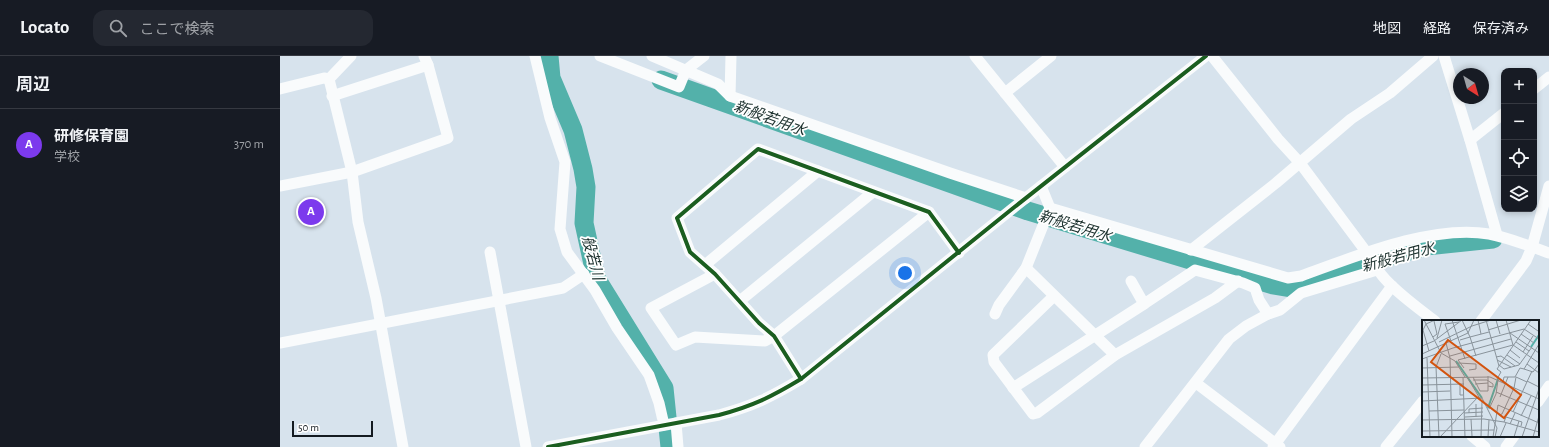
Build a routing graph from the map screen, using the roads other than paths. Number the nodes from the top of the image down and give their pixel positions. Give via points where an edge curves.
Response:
1 (351, 56) edge
2 (535, 56) edge
3 (600, 56) edge
4 (652, 56) edge
5 (704, 56) edge
6 (731, 56) edge
7 (975, 56) edge
8 (1206, 56) edge
9 (1212, 56) edge
10 (1433, 56) edge
11 (1444, 56) edge
12 (1046, 58) edge
13 (426, 61) edge
14 (686, 70) junction
15 (1549, 77) edge
16 (329, 79) junction
17 (1537, 87) edge
18 (280, 89) edge
19 (1005, 93) junction
20 (332, 96) junction
21 (730, 96) junction
22 (1501, 115) edge
23 (1470, 140) junction
24 (1300, 163) junction
25 (1065, 167) junction
26 (818, 171) junction
27 (352, 172) junction
28 (280, 186) edge
29 (1041, 186) junction
30 (1549, 186) edge
31 (873, 192) junction
32 (1024, 200) junction
33 (1050, 208) junction
34 (929, 212) junction
35 (1497, 236) junction
36 (1532, 247) junction
37 (1191, 250) junction
38 (490, 252) dead end
39 (959, 252) junction
40 (1367, 253) junction
41 (1549, 253) edge
42 (705, 265) junction
43 (1377, 267) junction
44 (1026, 268) junction
45 (584, 274) junction
46 (715, 274) junction
47 (1131, 281) dead end
48 (1238, 281) junction
49 (1392, 286) junction
50 (1054, 296) junction
51 (499, 300) junction
52 (740, 300) junction
53 (1144, 304) junction
54 (995, 314) dead end
55 (1268, 314) junction
56 (1434, 320) edge
57 (1482, 320) edge
58 (380, 325) junction
59 (1093, 335) junction
60 (774, 336) junction
61 (280, 343) edge
62 (1115, 355) junction
63 (801, 379) junction
64 (1196, 383) junction
65 (1549, 386) edge
66 (1013, 388) junction
67 (1539, 401) edge
68 (1422, 402) edge
69 (676, 423) junction
70 (664, 425) junction
71 (1473, 437) edge
72 (1513, 437) edge
73 (576, 445) edge
74 (1276, 446) edge
75 (402, 447) edge
76 (526, 447) edge
77 (548, 447) edge
78 (678, 447) edge
79 (1145, 447) edge
80 (1386, 447) edge
81 (1485, 447) edge
82 (1506, 447) edge

1 - 16 street
2 - 45 street via 550,118 565,162 560,229 567,252
3 - 14 street via 679,88
4 - 14 street
5 - 14 street
6 - 21 street
7 - 19 street
8 - 25 street
9 - 24 street
10 - 24 street via 1390,93 1351,119
11 - 23 street
12 - 19 street
13 - 20 street
13 - 27 street via 448,138
14 - 21 street via 718,84
15 - 17 street
16 - 18 street
16 - 20 street
19 - 25 street
20 - 27 street
21 - 32 street
22 - 23 street
23 - 35 street
24 - 37 street
24 - 40 street
25 - 29 street
26 - 31 street
26 - 42 street
26 - 42 street via 758,149 677,218 690,252
27 - 28 street
27 - 58 street via 358,222
29 - 32 street
29 - 33 street
30 - 36 street
31 - 34 street
31 - 52 street
32 - 39 street
33 - 37 street
33 - 44 street
34 - 39 street
34 - 60 street
35 - 36 street
35 - 40 street via 1486,233 1453,233 1411,239
36 - 41 street
36 - 57 street via 1526,261
37 - 40 street via 1288,278
38 - 51 street
39 - 63 street
40 - 43 street
42 - 46 street
43 - 49 street
43 - 55 street via 1300,293 1280,310
44 - 50 street
44 - 54 street
45 - 51 street via 563,288
45 - 70 street via 649,375
46 - 52 street
46 - 60 street via 651,308 676,345 695,337 766,341
47 - 53 street
48 - 53 street via 1195,270
48 - 55 street via 1255,288
48 - 62 street via 1215,298
49 - 56 street
49 - 74 street
50 - 59 street
50 - 66 street via 993,355 994,362
51 - 58 street
51 - 76 street
52 - 60 street
53 - 59 street
55 - 64 street via 1229,339
58 - 61 street
58 - 75 street
59 - 62 street
59 - 66 street
60 - 63 street
62 - 66 street via 1037,413 1031,412
63 - 69 street via 748,408
64 - 74 street
64 - 79 street
65 - 67 street
68 - 80 street
69 - 70 street
69 - 78 street
70 - 73 street
71 - 81 street
72 - 82 street
73 - 77 street

